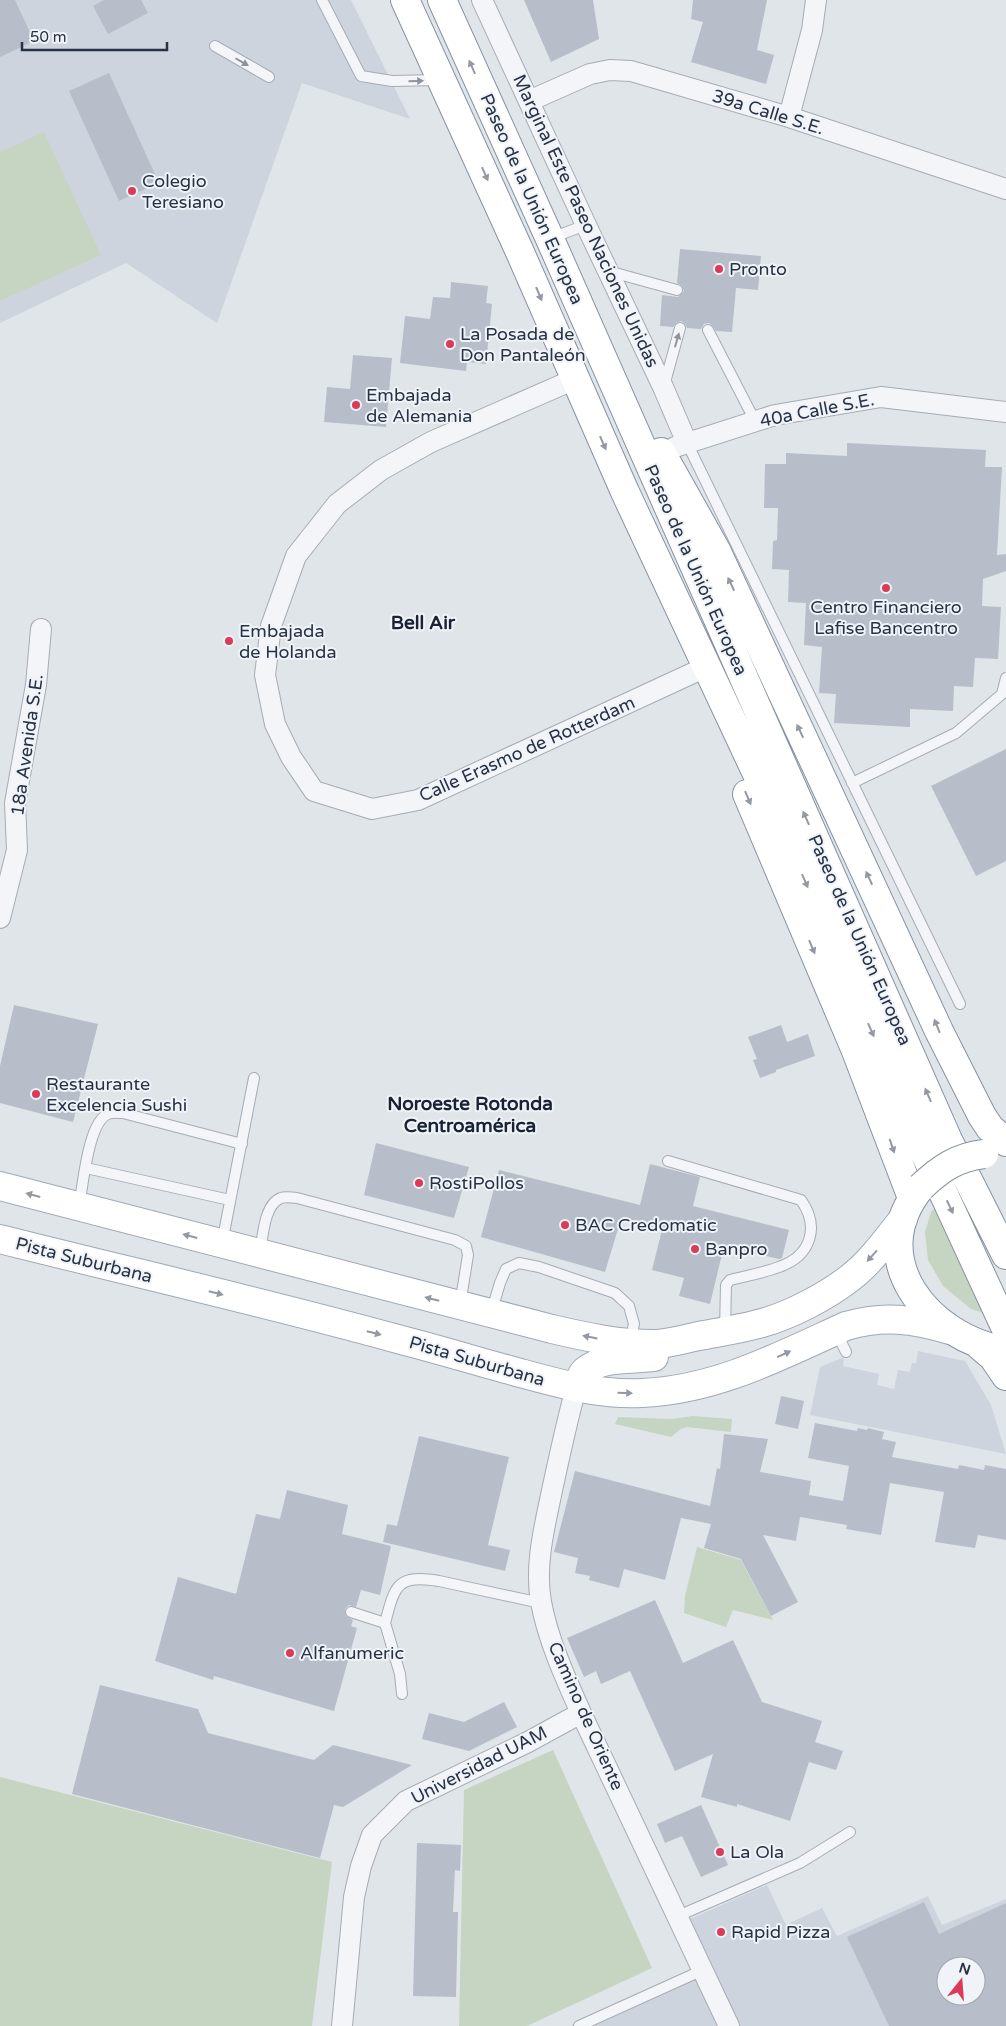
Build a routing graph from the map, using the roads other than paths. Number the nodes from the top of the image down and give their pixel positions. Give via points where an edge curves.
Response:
1 (322, 0) edge
2 (442, 0) edge
3 (482, 0) edge
4 (816, 0) edge
5 (403, 1) edge
6 (216, 46) dead end
7 (269, 77) dead end
8 (441, 80) junction
9 (530, 101) junction
10 (789, 117) junction
11 (1006, 189) edge
12 (586, 225) junction
13 (550, 239) junction
14 (608, 271) junction
15 (677, 290) dead end
16 (680, 328) dead end
17 (708, 330) dead end
18 (606, 367) junction
19 (575, 379) junction
20 (663, 387) junction
21 (1006, 412) edge
22 (755, 421) junction
23 (687, 443) junction
24 (661, 451) junction
25 (625, 492) junction
26 (41, 629) dead end
27 (695, 672) junction
28 (1006, 678) edge
29 (1004, 696) edge
30 (852, 783) junction
31 (8, 800) edge
32 (0, 918) edge
33 (960, 1004) dead end
34 (254, 1078) dead end
35 (242, 1144) junction
36 (999, 1150) edge
37 (668, 1161) dead end
38 (86, 1168) junction
39 (0, 1186) edge
40 (230, 1200) junction
41 (912, 1201) junction
42 (79, 1207) junction
43 (0, 1239) edge
44 (222, 1244) junction
45 (260, 1253) junction
46 (1006, 1255) edge
47 (460, 1306) junction
48 (490, 1314) junction
49 (763, 1323) junction
50 (950, 1330) junction
51 (725, 1331) junction
52 (630, 1343) junction
53 (1000, 1350) edge
54 (576, 1388) junction
55 (541, 1603) junction
56 (351, 1612) dead end
57 (385, 1623) junction
58 (402, 1694) dead end
59 (581, 1713) junction
60 (850, 1832) dead end
61 (678, 1916) junction
62 (703, 1970) junction
63 (342, 2026) edge
64 (579, 2026) edge
65 (729, 2026) edge

1 -> 8 lane via 362,76 392,81
13 -> 2 main road, Paseo de la Unión Europea
3 - 9 street, Marginal Este Paseo Naciones Unidas
4 - 10 street via 812,30
5 - 8 main road, Paseo de la Unión Europea
6 -> 7 lane
8 -> 19 main road, Paseo de la Unión Europea
9 - 10 street, 39a Calle S.E. via 590,74 610,70 631,71
9 - 12 street, Marginal Este Paseo Naciones Unidas
10 - 11 street, 39a Calle S.E.
12 - 13 lane
12 - 14 street, Marginal Este Paseo Naciones Unidas
13 - 18 main road, Paseo de la Unión Europea
14 - 15 lane
14 - 20 street, Marginal Este Paseo Naciones Unidas
20 -> 16 lane
17 - 22 lane
18 - 24 main road
46 -> 18 main road, Paseo de la Unión Europea via 948,1140
19 -> 25 main road, Paseo de la Unión Europea
19 - 27 street, Calle Erasmo de Rotterdam via 431,442 381,470 337,504 296,556 271,626 265,675 275,724 291,757 314,791 372,809 418,800
20 - 23 street, Marginal Este Paseo Naciones Unidas
21 - 22 street, 40a Calle S.E. via 881,397
22 - 23 street, 40a Calle S.E.
23 - 24 street, 40a Calle S.E.
23 - 30 lane
36 -> 24 main road via 939,1031 716,550
25 - 27 main road, Paseo de la Unión Europea via 660,600
25 -> 53 main road, Paseo de la Unión Europea via 779,821 922,1147
26 - 31 street, 18a Avenida S.E. via 36,685
27 -> 41 main road, Paseo de la Unión Europea via 856,1051
28 - 29 lane
29 - 30 lane via 956,733
30 - 33 lane
31 - 32 street, 18a Avenida S.E. via 17,850
34 - 35 lane
35 - 38 lane via 123,1113 108,1114 99,1120 92,1135
35 - 40 lane
36 - 41 main road, bridge via 946,1165
37 - 51 lane via 801,1200 809,1214 810,1240 799,1255 779,1268 730,1280 726,1285
38 - 40 lane
38 - 42 lane
42 -> 39 main road
40 - 44 lane
41 -> 49 main road via 864,1265 840,1285
41 - 50 main road via 898,1244 902,1273 922,1304
44 -> 42 main road
43 -> 54 main road, Pista Suburbana via 392,1337
44 - 45 main road
47 -> 45 main road
45 - 47 lane via 269,1210 275,1201 283,1197 297,1198 455,1240 466,1246 468,1255
47 - 48 main road
52 -> 48 main road
48 - 52 lane via 506,1269 519,1262 615,1293 629,1306 634,1324
49 - 51 main road
49 - 54 main road via 691,1352 601,1363 586,1370
50 - 53 main road
54 -> 50 main road, Pista Suburbana via 641,1393 696,1386 841,1341 861,1321 914,1320
51 - 52 main road via 657,1344
54 - 55 street, Camino de Oriente via 562,1440 541,1548 538,1574
55 - 57 lane via 423,1578 410,1579 393,1593
55 - 59 street, Camino de Oriente via 563,1671
56 - 57 lane
57 - 58 lane via 400,1674
59 - 61 street, Camino de Oriente
59 - 63 street, Universidad UAM via 406,1801 372,1835 354,1897
60 - 61 lane via 800,1863
61 - 62 street, Camino de Oriente
62 - 64 lane
62 - 65 street, Camino de Oriente

